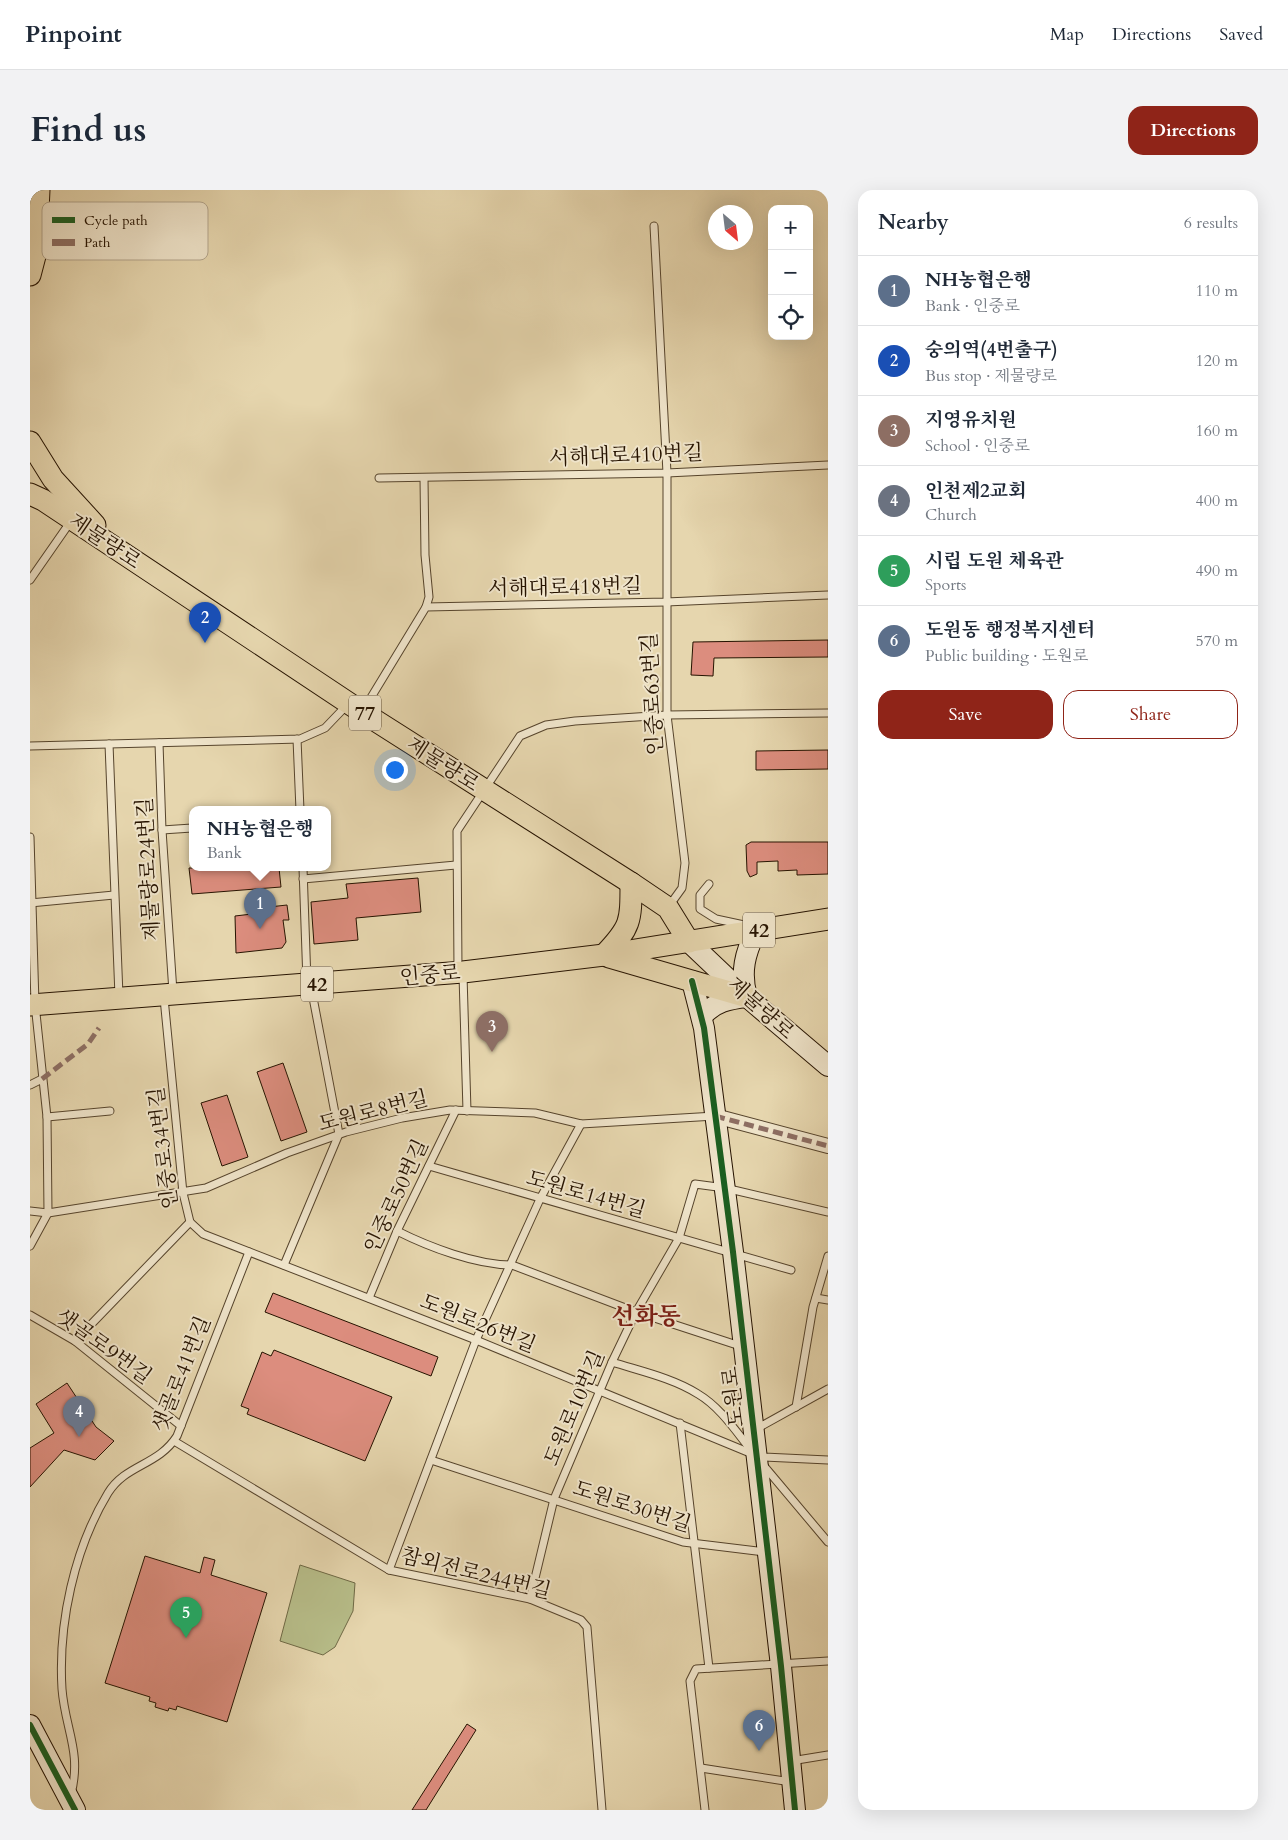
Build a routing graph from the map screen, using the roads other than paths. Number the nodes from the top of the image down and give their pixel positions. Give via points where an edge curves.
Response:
1 (39, 190) edge
2 (654, 226) dead end
3 (30, 275) edge
4 (30, 442) edge
5 (828, 465) edge
6 (667, 472) junction
7 (379, 478) dead end
8 (424, 478) junction
9 (30, 494) edge
10 (72, 520) junction
11 (115, 548) junction
12 (30, 580) edge
13 (828, 595) edge
14 (666, 602) junction
15 (426, 607) junction
16 (356, 707) junction
17 (828, 713) edge
18 (667, 715) junction
19 (297, 739) junction
20 (159, 743) junction
21 (109, 744) junction
22 (30, 746) edge
23 (483, 790) junction
24 (300, 806) edge
25 (189, 828) edge
26 (162, 830) junction
27 (30, 837) edge
28 (456, 866) junction
29 (303, 871) edge
30 (303, 879) junction
31 (631, 883) junction
32 (709, 884) dead end
33 (114, 895) junction
34 (32, 903) edge
35 (668, 908) junction
36 (828, 919) edge
37 (761, 930) junction
38 (689, 942) junction
39 (604, 955) junction
40 (460, 973) junction
41 (692, 981) junction
42 (309, 984) junction
43 (169, 993) junction
44 (747, 996) junction
45 (119, 998) junction
46 (33, 1004) edge
47 (702, 1016) junction
48 (828, 1066) edge
49 (42, 1078) junction
50 (30, 1085) edge
51 (456, 1110) junction
52 (110, 1111) dead end
53 (467, 1111) junction
54 (715, 1116) junction
55 (46, 1117) junction
56 (581, 1124) junction
57 (339, 1134) junction
58 (828, 1146) edge
59 (429, 1166) junction
60 (725, 1188) junction
61 (183, 1193) junction
62 (540, 1199) junction
63 (30, 1211) edge
64 (828, 1212) edge
65 (48, 1213) junction
66 (190, 1222) junction
67 (396, 1231) junction
68 (679, 1238) junction
69 (30, 1246) edge
70 (249, 1252) junction
71 (733, 1252) junction
72 (828, 1256) edge
73 (512, 1265) junction
74 (284, 1266) junction
75 (791, 1270) dead end
76 (368, 1298) junction
77 (816, 1298) junction
78 (828, 1300) edge
79 (636, 1312) junction
80 (30, 1315) edge
81 (476, 1340) junction
82 (75, 1341) junction
83 (743, 1347) junction
84 (612, 1362) junction
85 (828, 1389) edge
86 (598, 1390) junction
87 (796, 1406) junction
88 (680, 1423) junction
89 (181, 1426) junction
90 (753, 1430) junction
91 (174, 1441) junction
92 (755, 1455) junction
93 (431, 1460) junction
94 (828, 1460) edge
95 (554, 1499) junction
96 (828, 1542) edge
97 (694, 1544) junction
98 (768, 1552) junction
99 (389, 1570) junction
100 (530, 1599) junction
101 (828, 1661) edge
102 (781, 1666) junction
103 (709, 1668) junction
104 (30, 1725) edge
105 (828, 1755) edge
106 (789, 1761) junction
107 (700, 1768) junction
108 (791, 1782) junction
109 (72, 1805) edge
110 (602, 1810) edge
111 (705, 1810) edge
112 (795, 1810) edge

1 - 3 main road via 36,252
2 - 6 lane, 인중로63번길
4 - 11 main road via 53,479
5 - 6 lane, 서해대로410번길
6 - 8 lane, 서해대로410번길
6 - 14 lane, 인중로63번길
7 - 8 lane, 서해대로410번길
8 - 15 lane via 429,597
9 - 10 main road, 제물량로 / 77
10 - 11 main road, 제물량로 / 77
10 - 12 lane
11 - 16 main road, 제물량로 / 77
13 - 14 lane, 서해대로418번길
14 - 15 lane, 서해대로418번길
14 - 18 lane, 인중로63번길
15 - 16 lane
16 - 19 lane via 313,735
16 - 23 main road, 제물량로 / 77
17 - 18 lane
18 - 23 lane via 546,725 520,736
18 - 35 lane, 인중로63번길 via 684,863 682,888
19 - 20 lane
19 - 24 lane
20 - 21 lane
20 - 26 lane, 제물량로24번길
21 - 22 lane
21 - 33 lane
23 - 28 lane via 459,825
23 - 31 main road, 제물량로 / 77
25 - 26 lane
26 - 43 lane, 제물량로24번길
27 - 34 lane
28 - 30 lane
28 - 40 lane
29 - 30 lane
30 - 42 lane
31 - 35 main road, 제물량로 / 77
31 - 39 main road via 630,920 625,934
32 - 37 lane via 700,895 700,909 716,919
33 - 34 lane
33 - 45 lane
34 - 46 lane
35 - 38 main road, 제물량로 / 77
36 - 37 main road, 인중로 / 42
37 - 38 main road, 인중로 / 42
37 - 44 street via 744,958 743,983
38 - 39 main road, 인중로 / 42
38 - 44 street, 제물량로
39 - 40 main road, 인중로 / 42
39 - 41 main road
40 - 42 main road, 인중로 / 42
40 - 53 lane
41 - 44 main road
41 - 47 street, 도원로
42 - 43 main road, 인중로 / 42
42 - 57 lane
43 - 45 main road, 인중로 / 42
43 - 61 lane, 인중로34번길
44 - 47 street via 716,1004
44 - 48 street, 제물량로
45 - 46 main road, 인중로 / 42
46 - 49 lane
47 - 54 street, 도원로
49 - 50 lane
49 - 55 lane
51 - 53 lane, 도원로8번길
51 - 57 lane, 도원로8번길 via 402,1118
51 - 59 lane, 인중로50번길
52 - 55 lane
53 - 56 lane, 도원로8번길 via 535,1114
54 - 56 lane, 도원로8번길
54 - 58 street
54 - 60 street, 도원로
55 - 65 lane
56 - 62 lane
57 - 61 lane, 도원로8번길 via 206,1188
57 - 74 lane
59 - 62 lane, 도원로14번길
59 - 67 lane, 인중로50번길
60 - 64 lane
60 - 68 lane, 도원로10번길 via 695,1184
60 - 71 street, 도원로
61 - 65 lane, 도원로8번길
61 - 66 lane, 인중로34번길
62 - 68 lane, 도원로14번길
62 - 73 lane
63 - 65 lane, 도원로8번길
65 - 69 lane
66 - 70 lane, 도원로26번길 via 203,1234
66 - 82 lane, 인중로34번길
67 - 73 lane via 492,1265
67 - 76 lane, 인중로50번길
68 - 71 lane, 도원로14번길
68 - 79 lane, 도원로10번길
70 - 74 lane, 도원로26번길
70 - 89 lane, 샛골로41번길
71 - 75 lane, 도원로14번길
71 - 83 street, 도원로
72 - 77 lane
73 - 79 lane
73 - 81 lane
74 - 76 lane, 도원로26번길
76 - 81 lane, 도원로26번길
77 - 78 lane
77 - 87 lane
79 - 83 lane
79 - 84 lane, 도원로10번길
80 - 82 lane, 샛골로9번길
81 - 86 lane, 도원로26번길
81 - 93 lane
82 - 89 lane, 샛골로9번길
83 - 90 street, 도원로
84 - 86 lane, 도원로10번길
84 - 92 lane via 698,1394 722,1414
85 - 87 lane
86 - 88 lane, 도원로26번길
86 - 95 lane, 도원로10번길
87 - 90 lane
88 - 92 lane, 도원로26번길
88 - 97 lane
89 - 91 lane, 샛골로41번길
90 - 92 street, 도원로
91 - 99 lane, 참외전로244번길
91 - 109 lane, 샛골로41번길 via 162,1455 124,1474 109,1492 81,1552 72,1584 62,1645 62,1691 75,1754
92 - 94 lane
92 - 96 lane, 도원로
92 - 98 street, 도원로
93 - 95 lane, 도원로30번길
93 - 99 lane
95 - 97 lane, 도원로30번길
95 - 100 lane, 도원로10번길
97 - 98 lane, 도원로30번길
97 - 103 lane
98 - 102 street, 도원로
99 - 100 lane, 참외전로244번길
100 - 110 lane, 참외전로244번길 via 581,1620 587,1627
101 - 102 lane
102 - 103 lane
102 - 106 street, 도원로
103 - 107 lane via 696,1669 690,1681
104 - 109 street
105 - 106 lane
106 - 108 street, 도원로
107 - 108 lane
107 - 111 lane
108 - 112 street, 도원로

